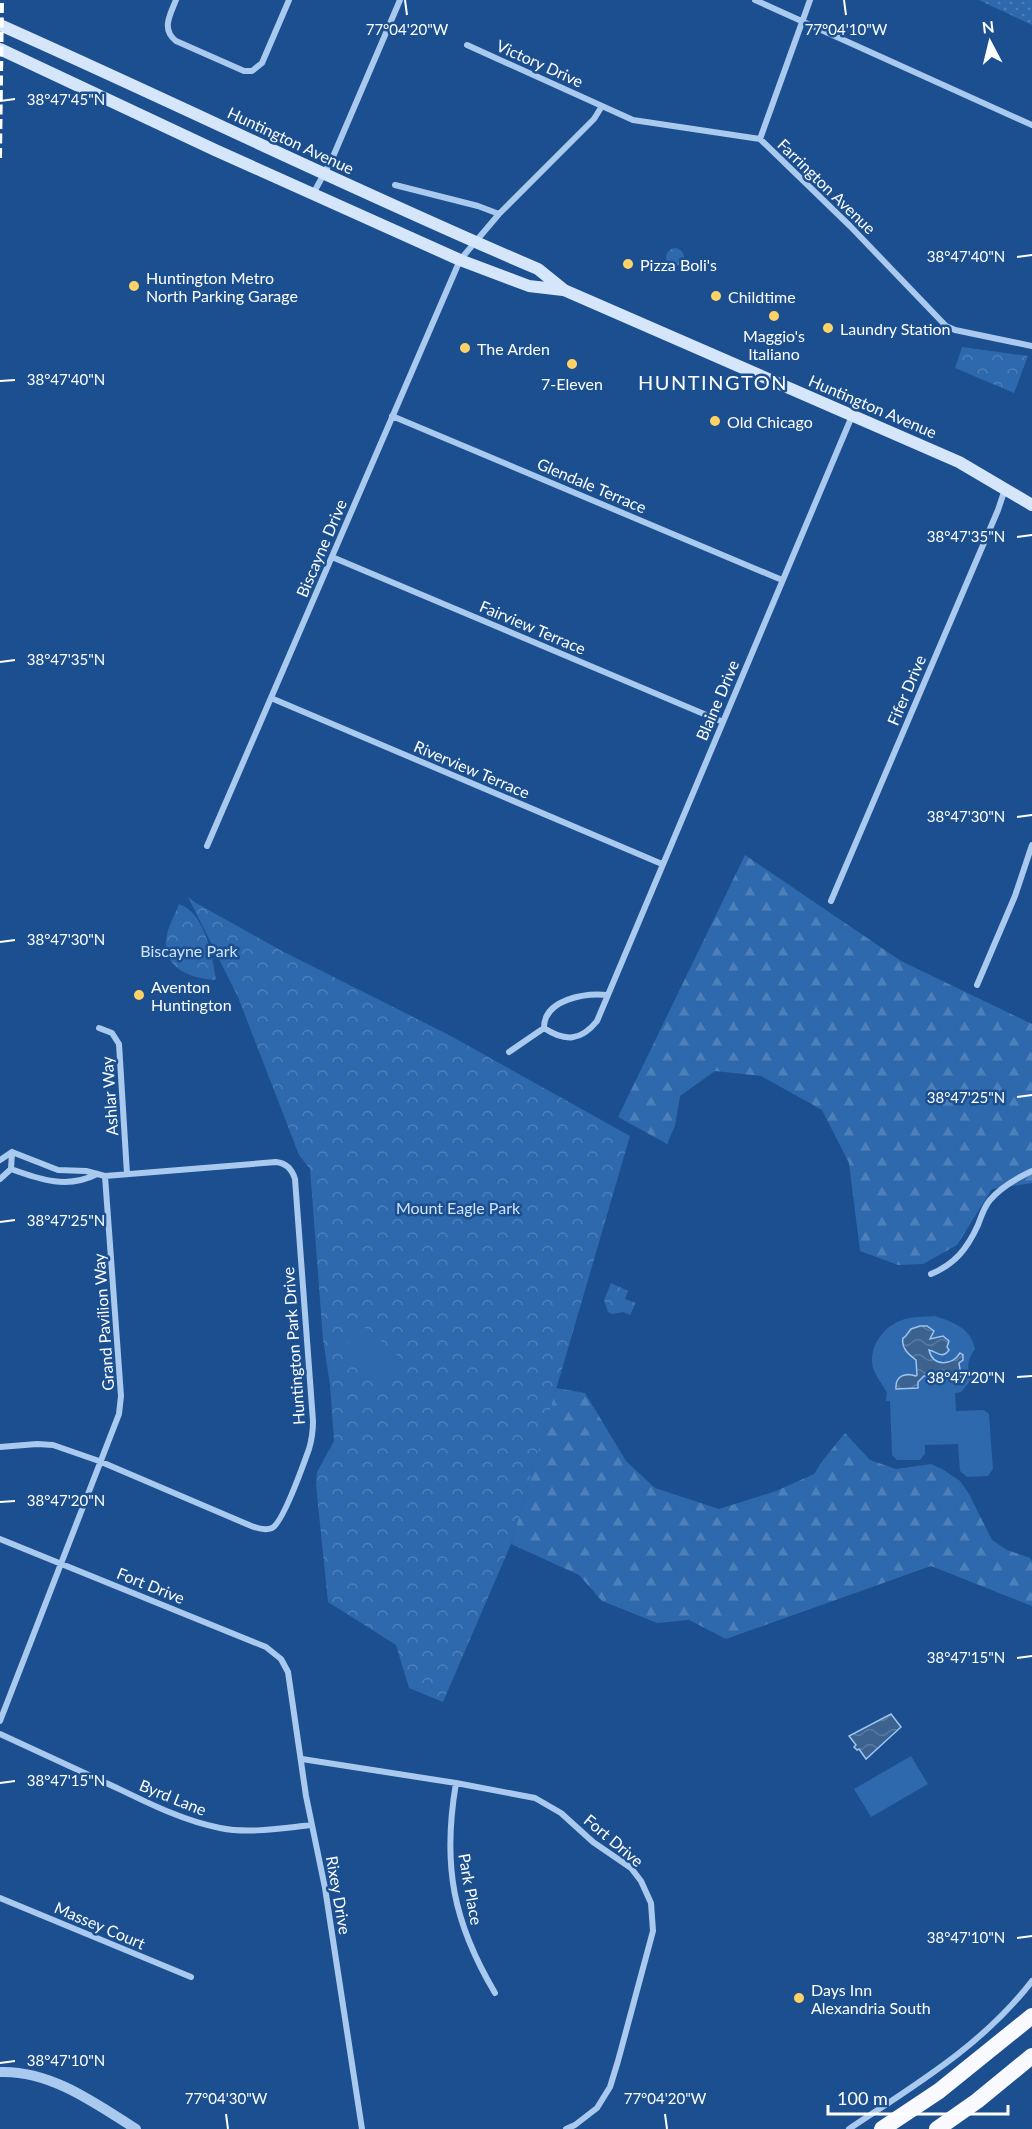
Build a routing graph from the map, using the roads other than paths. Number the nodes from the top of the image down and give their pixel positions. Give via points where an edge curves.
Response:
1 (176, 0) edge
2 (289, 0) edge
3 (400, 0) edge
4 (755, 0) edge
5 (810, 0) edge
6 (802, 21) junction
7 (0, 25) edge
8 (467, 45) dead end
9 (0, 50) edge
10 (602, 106) junction
11 (1032, 125) edge
12 (760, 139) junction
13 (323, 174) junction
14 (395, 185) dead end
15 (312, 194) junction
16 (499, 214) junction
17 (475, 242) junction
18 (460, 260) junction
19 (564, 290) junction
20 (1032, 346) edge
21 (853, 415) junction
22 (392, 416) junction
23 (1005, 488) junction
24 (1032, 505) edge
25 (332, 557) junction
26 (782, 580) junction
27 (272, 699) junction
28 (723, 722) junction
29 (1032, 845) edge
30 (207, 846) dead end
31 (662, 864) junction
32 (831, 901) dead end
33 (977, 985) dead end
34 (607, 995) junction
35 (99, 1028) dead end
36 (544, 1028) junction
37 (509, 1052) dead end
38 (12, 1152) junction
39 (0, 1160) edge
40 (12, 1169) junction
41 (1032, 1170) edge
42 (98, 1174) junction
43 (127, 1174) junction
44 (105, 1176) junction
45 (0, 1179) edge
46 (931, 1274) dead end
47 (0, 1447) edge
48 (99, 1461) junction
49 (0, 1539) edge
50 (62, 1564) junction
51 (286, 1666) joint
52 (0, 1721) edge
53 (0, 1734) edge
54 (302, 1759) junction
55 (456, 1783) junction
56 (312, 1825) junction
57 (0, 1898) edge
58 (191, 1977) dead end
59 (1032, 1981) edge
60 (495, 1993) dead end
61 (1032, 2016) edge
62 (1032, 2056) edge
63 (0, 2072) edge
64 (136, 2129) edge
65 (362, 2129) edge
66 (566, 2129) edge
67 (849, 2129) edge
68 (882, 2129) edge
69 (937, 2129) edge

1 - 2 street via 166,23 169,35 252,71 262,63
3 - 13 street
4 - 6 street
5 - 6 street
6 - 11 street
6 - 12 street
7 - 13 main road, Huntington Avenue
8 - 10 street, Victory Drive
9 - 15 main road, Huntington Avenue
10 - 12 street, Farrington Avenue via 633,120
10 - 16 street via 594,119
12 - 20 street, Farrington Avenue via 946,326
13 - 15 street
13 - 17 main road, Huntington Avenue
14 - 16 street
15 - 18 main road, Huntington Avenue
16 - 17 street
17 - 18 street
17 - 19 main road, Huntington Avenue via 538,269
18 - 19 main road, Huntington Avenue via 529,286
18 - 22 street, Biscayne Drive
19 - 21 main road, Huntington Avenue
21 - 23 main road, Huntington Avenue via 959,462
21 - 26 street, Blaine Drive
22 - 25 street, Biscayne Drive
22 - 26 street, Glendale Terrace
23 - 24 main road, Huntington Avenue
23 - 32 street, Fifer Drive
25 - 27 street, Biscayne Drive
25 - 28 street, Fairview Terrace
26 - 28 street, Blaine Drive
27 - 30 street, Biscayne Drive
27 - 31 street, Riverview Terrace
28 - 31 street, Blaine Drive
29 - 33 street
31 - 34 street, Blaine Drive
34 - 36 street via 565,1001 544,1018
34 - 36 street, Blaine Drive via 597,1021 583,1035 564,1037
35 - 43 street, Ashlar Way via 112,1033 119,1044
36 - 37 street
38 - 39 street
38 - 40 street
38 - 42 street, Huntington Park Drive via 58,1170
40 - 42 street via 69,1182 84,1181
40 - 45 street
41 - 46 street via 990,1200 962,1253
42 - 44 street, Huntington Park Drive
43 - 44 street, Huntington Park Drive
43 - 48 street, Huntington Park Drive via 276,1162 293,1172 313,1434 280,1521 271,1529 249,1526
44 - 48 street, Grand Pavilion Way via 121,1396
47 - 48 street, Huntington Park Drive via 53,1445
48 - 50 street, Grand Pavilion Way
49 - 50 street, Fort Drive
50 - 51 street, Fort Drive via 266,1647
50 - 52 street, Grand Pavilion Way
51 - 54 street, Rixey Drive
53 - 56 street, Byrd Lane via 193,1821 236,1830
54 - 55 street, Fort Drive
54 - 56 street, Rixey Drive
55 - 60 street, Park Place via 450,1857 456,1903 466,1937
55 - 66 street, Fort Drive via 546,1803 592,1842 631,1868 650,1897 654,1921 649,1950 610,2087 590,2115
56 - 65 street, Rixey Drive
57 - 58 street, Massey Court
59 - 67 street via 1015,2004 978,2039
61 - 68 highway via 939,2091
62 - 69 highway
63 - 64 street via 53,2081

